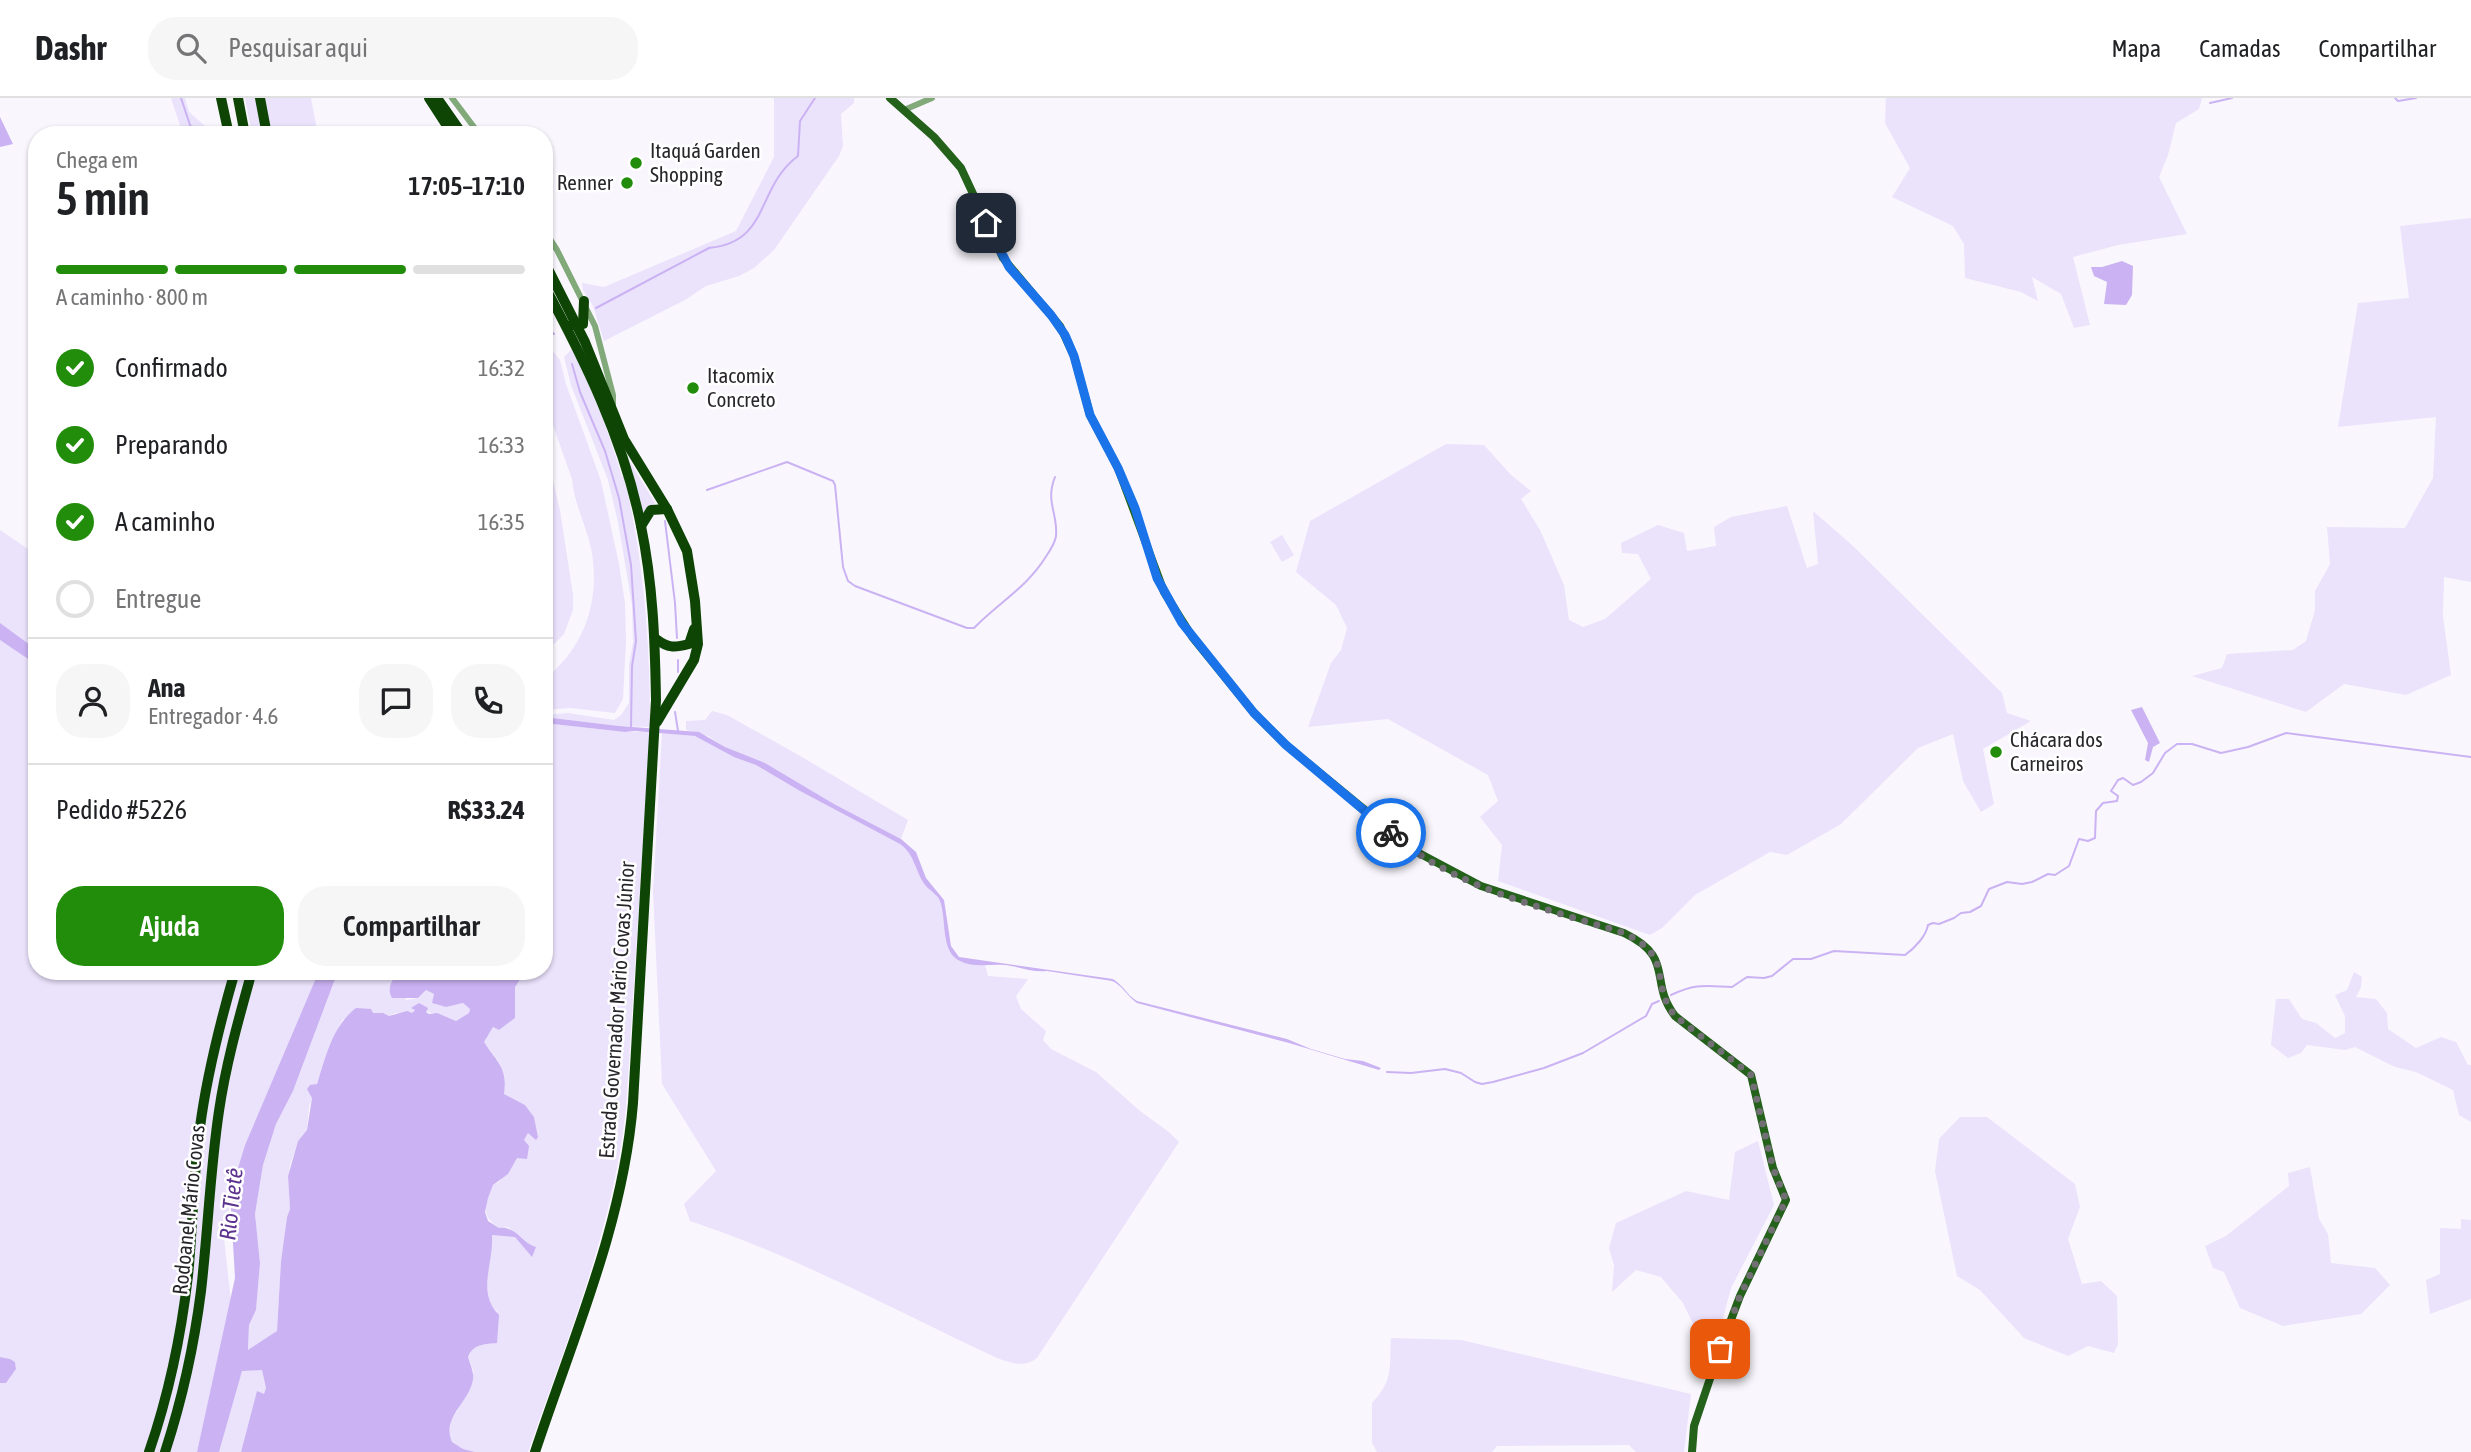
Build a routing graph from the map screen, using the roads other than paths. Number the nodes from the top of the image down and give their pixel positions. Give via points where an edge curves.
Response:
1 (221, 98) edge
2 (238, 98) edge
3 (260, 98) edge
4 (429, 98) edge
5 (437, 98) edge
6 (452, 98) edge
7 (890, 98) edge
8 (932, 98) edge
9 (904, 110) junction
10 (227, 126) edge
11 (243, 126) edge
12 (265, 126) edge
13 (447, 126) edge
14 (457, 126) edge
15 (473, 126) edge
16 (553, 246) edge
17 (553, 279) edge
18 (553, 301) edge
19 (584, 301) junction
20 (561, 316) junction
21 (577, 326) junction
22 (613, 408) junction
23 (667, 509) junction
24 (641, 526) junction
25 (696, 621) junction
26 (656, 639) junction
27 (655, 729) junction
28 (233, 980) edge
29 (250, 980) edge
30 (149, 1452) edge
31 (164, 1452) edge
32 (535, 1452) edge
33 (1692, 1452) edge

1 - 10 highway
2 - 11 highway
3 - 12 highway
4 - 13 highway
5 - 14 highway
6 - 15 street
7 - 9 main road
8 - 9 street
9 - 33 main road via 961,168 1003,258 1065,335 1090,415 1135,508 1157,578 1193,638 1254,713 1407,846 1481,886 1624,933 1650,948 1673,1013 1751,1075 1784,1203 1720,1349 1694,1426
16 - 19 street
17 - 21 highway, Estrada Governador Mário Covas Júnior
18 - 20 highway, Estrada Governador Mário Covas Júnior
19 - 21 highway via 585,320
19 - 22 street via 602,345
20 - 21 highway
20 - 24 highway, Estrada Governador Mário Covas Júnior via 610,422
21 - 22 highway, Estrada Governador Mário Covas Júnior
22 - 23 highway, Estrada Governador Mário Covas Júnior via 624,439
23 - 24 highway via 651,510
23 - 25 highway, Estrada Governador Mário Covas Júnior via 687,551
24 - 26 highway, Estrada Governador Mário Covas Júnior
25 - 26 highway via 689,644 667,647
25 - 27 highway, Estrada Governador Mário Covas Júnior via 694,660
26 - 27 highway, Estrada Governador Mário Covas Júnior
27 - 32 highway, Estrada Governador Mário Covas Júnior via 627,1160 609,1236
28 - 30 highway, Rodoanel Mário Covas via 201,1118 177,1351
29 - 31 highway, Rodoanel Mário Covas via 219,1110 194,1338

